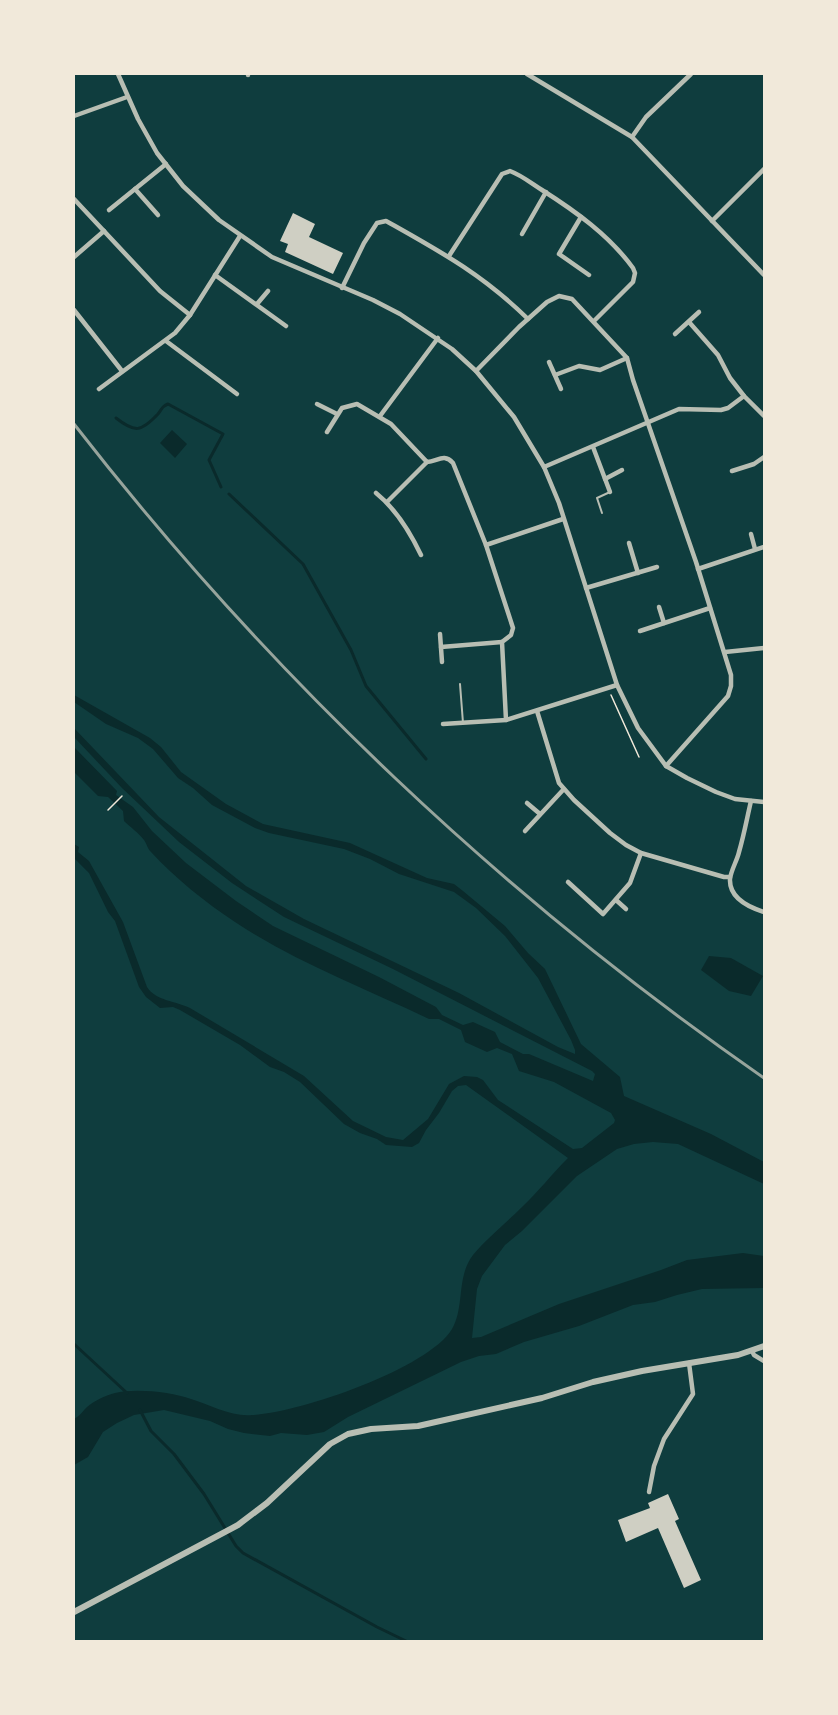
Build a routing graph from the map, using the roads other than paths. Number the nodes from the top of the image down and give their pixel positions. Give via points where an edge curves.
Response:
1 (118, 74) edge
2 (527, 74) edge
3 (691, 74) edge
4 (127, 97) junction
5 (74, 116) edge
6 (632, 137) junction
7 (166, 164) junction
8 (765, 169) edge
9 (135, 189) junction
10 (546, 192) junction
11 (74, 199) edge
12 (109, 210) dead end
13 (158, 215) dead end
14 (581, 217) junction
15 (712, 221) junction
16 (104, 231) junction
17 (522, 234) dead end
18 (240, 236) junction
19 (449, 256) junction
20 (74, 257) edge
21 (215, 275) junction
22 (589, 275) dead end
23 (765, 275) edge
24 (342, 288) junction
25 (268, 291) dead end
26 (257, 304) junction
27 (74, 310) edge
28 (699, 312) dead end
29 (190, 315) junction
30 (528, 319) junction
31 (594, 321) junction
32 (689, 322) junction
33 (286, 326) dead end
34 (675, 334) dead end
35 (438, 338) junction
36 (166, 341) junction
37 (627, 358) junction
38 (549, 362) dead end
39 (122, 371) junction
40 (476, 371) junction
41 (555, 375) junction
42 (99, 389) dead end
43 (561, 389) dead end
44 (237, 394) dead end
45 (744, 396) junction
46 (317, 404) dead end
47 (337, 414) junction
48 (380, 416) junction
49 (765, 416) edge
50 (648, 423) junction
51 (327, 432) dead end
52 (593, 447) junction
53 (765, 457) edge
54 (428, 462) junction
55 (544, 467) junction
56 (622, 470) dead end
57 (732, 471) dead end
58 (605, 479) junction
59 (610, 492) joint
60 (376, 494) dead end
61 (387, 502) junction
62 (602, 513) dead end
63 (564, 519) junction
64 (751, 534) dead end
65 (629, 543) dead end
66 (486, 545) junction
67 (765, 547) edge
68 (755, 549) junction
69 (421, 555) dead end
70 (657, 567) dead end
71 (698, 569) junction
72 (638, 573) junction
73 (586, 588) junction
74 (659, 607) dead end
75 (710, 608) junction
76 (664, 623) junction
77 (640, 631) dead end
78 (440, 634) dead end
79 (502, 642) junction
80 (441, 646) junction
81 (765, 648) edge
82 (725, 652) junction
83 (442, 662) dead end
84 (460, 684) dead end
85 (617, 685) junction
86 (537, 711) junction
87 (506, 720) junction
88 (442, 724) dead end
89 (463, 724) junction
90 (666, 766) junction
91 (563, 790) junction
92 (751, 801) junction
93 (765, 802) edge
94 (527, 803) dead end
95 (540, 814) junction
96 (525, 831) dead end
97 (641, 853) junction
98 (730, 877) junction
99 (568, 882) dead end
100 (616, 900) junction
101 (626, 909) dead end
102 (765, 912) edge
103 (765, 1346) edge
104 (752, 1351) junction
105 (765, 1361) edge
106 (689, 1363) junction
107 (649, 1492) dead end
108 (74, 1612) edge

1 - 4 street
2 - 6 street
3 - 6 street via 646,117
4 - 5 street
4 - 7 street
6 - 15 street
7 - 9 street
7 - 18 street via 206,209
8 - 15 street
9 - 12 street
9 - 13 street
10 - 14 street
10 - 17 street
10 - 19 street via 518,174 505,171
11 - 16 street
14 - 22 street via 559,254
14 - 31 street via 615,247 635,273 633,282
15 - 23 street
16 - 20 street
16 - 29 street via 160,291
18 - 21 street
18 - 24 street via 281,261
19 - 24 street via 382,221 364,243
19 - 30 street
21 - 26 street
21 - 29 street
24 - 35 street via 394,310
25 - 26 street
26 - 33 street
27 - 39 street
28 - 32 street
29 - 36 street
30 - 31 street via 554,298 565,296
30 - 40 street
31 - 37 street
32 - 34 street
32 - 45 street via 718,355
35 - 40 street
35 - 48 street
36 - 39 street
36 - 44 street
37 - 41 street via 600,370 579,366
37 - 50 street
38 - 41 street
39 - 42 street
40 - 55 street via 514,417
41 - 43 street
45 - 49 street
45 - 50 street via 728,408 679,409
46 - 47 street
47 - 48 street via 345,406 357,404
47 - 51 street
48 - 54 street
50 - 52 street
50 - 71 street
52 - 55 street
52 - 58 street
53 - 57 street
54 - 61 street
54 - 66 street via 443,457 453,463
55 - 63 street
56 - 58 street
58 - 59 street
59 - 62 lane via 597,498
60 - 61 street
61 - 69 street
63 - 66 street
63 - 73 street
64 - 68 street
65 - 72 street
66 - 79 street via 513,628
67 - 68 street
68 - 71 street
70 - 72 street
71 - 75 street
72 - 73 street
73 - 85 street
74 - 76 street
75 - 76 street
75 - 82 street
76 - 77 street
78 - 80 street
79 - 80 street
79 - 87 street
80 - 83 street
81 - 82 street
82 - 90 street via 732,681 728,696
84 - 89 lane
85 - 86 street
85 - 90 street via 638,728
86 - 87 street
86 - 91 street
87 - 89 street
88 - 89 street
90 - 92 street via 716,792
91 - 95 street
91 - 97 street via 619,840
92 - 93 street
92 - 98 street
94 - 95 street
95 - 96 street
97 - 98 street
97 - 100 street via 630,883
98 - 102 street via 737,899
99 - 100 street via 603,914
100 - 101 street
103 - 104 street
104 - 105 street
104 - 106 street
106 - 107 street via 693,1394 664,1439
106 - 108 street via 593,1382 542,1398 418,1426 355,1432 330,1444 238,1525

